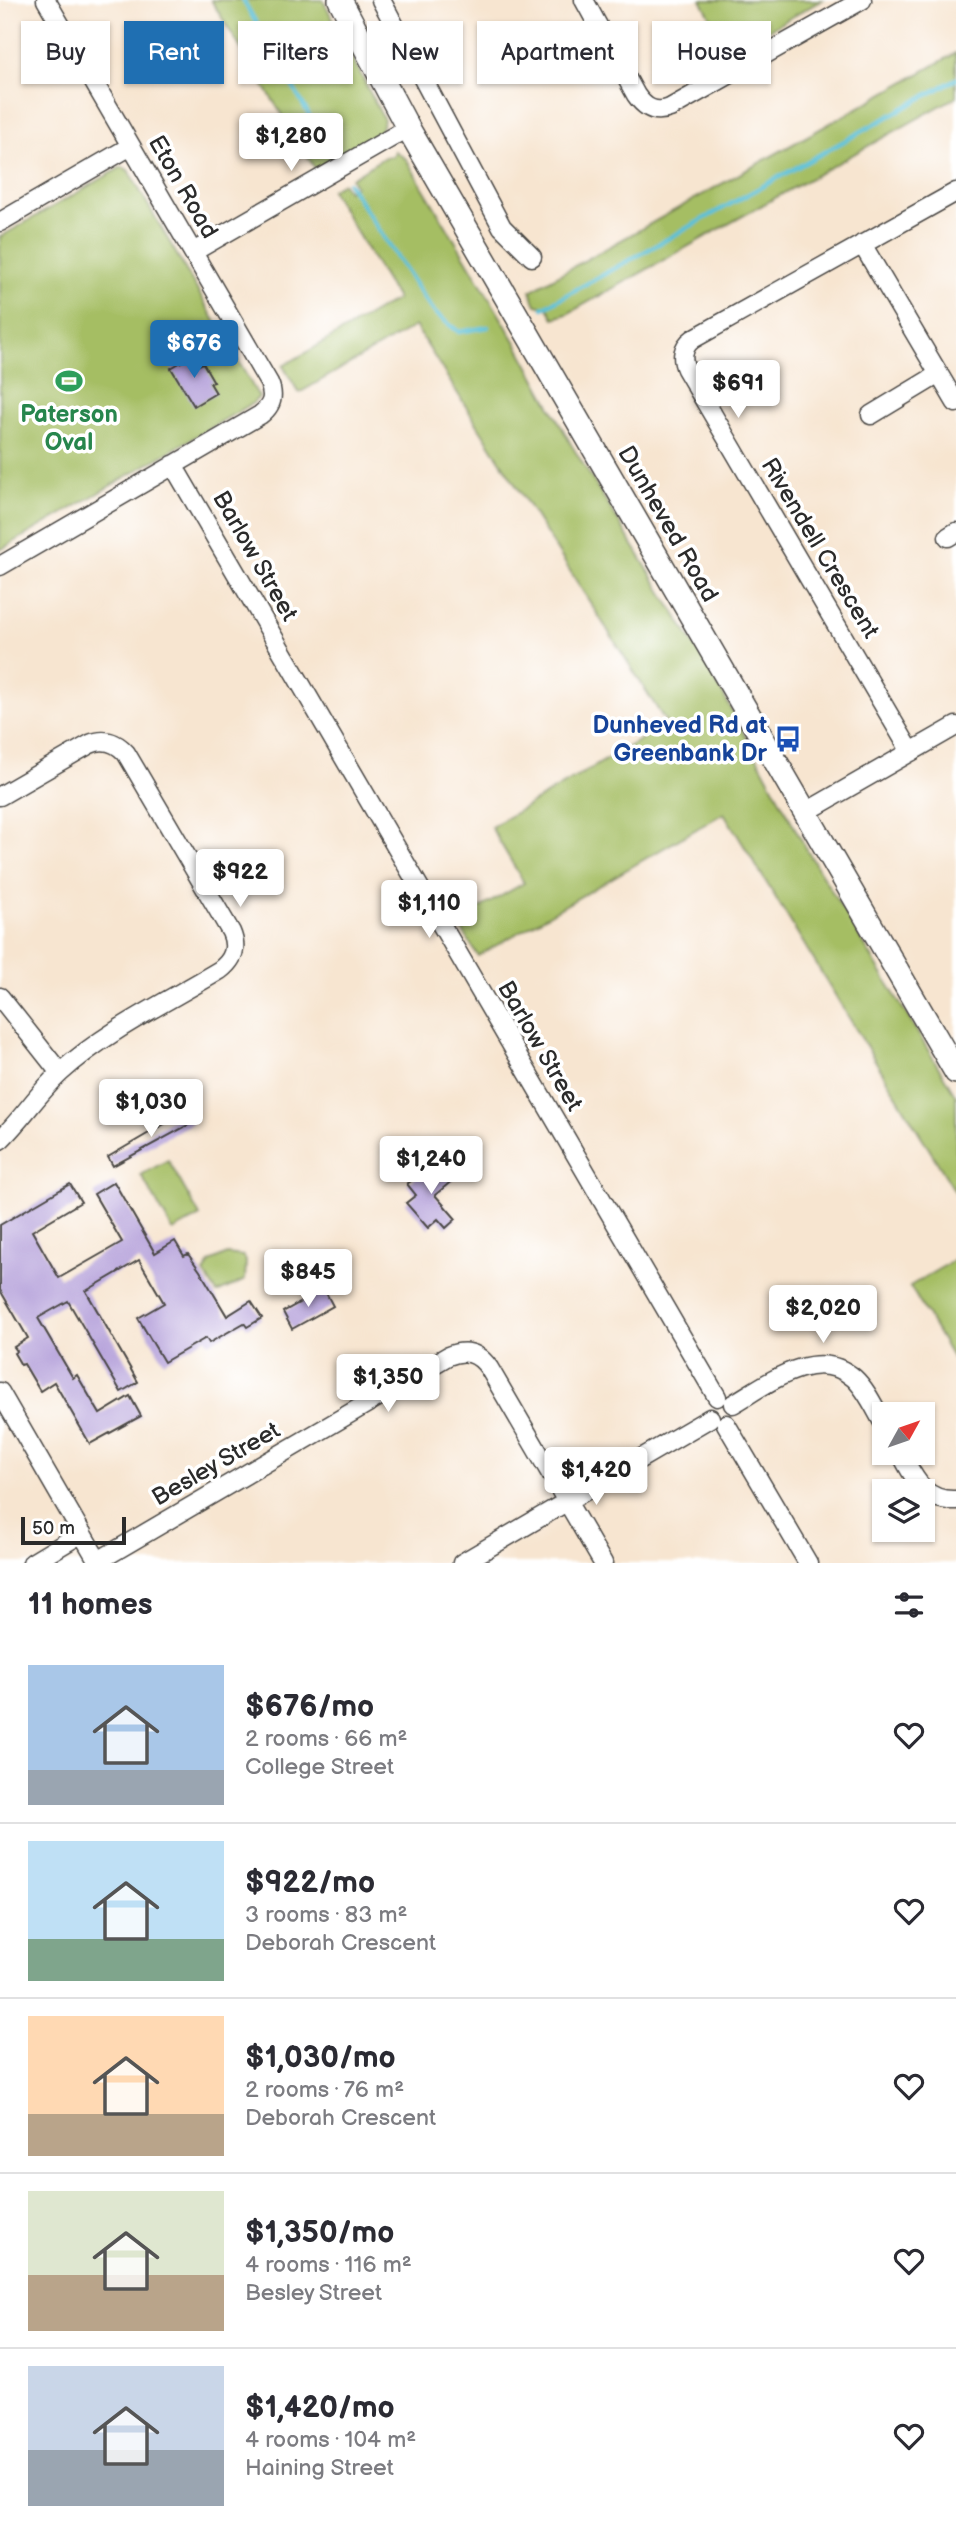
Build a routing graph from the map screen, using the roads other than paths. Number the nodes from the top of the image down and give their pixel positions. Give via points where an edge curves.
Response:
1 (46, 0) edge
2 (340, 0) edge
3 (381, 0) edge
4 (584, 0) edge
5 (862, 0) edge
6 (408, 128) junction
7 (131, 146) junction
8 (956, 192) edge
9 (0, 222) edge
10 (862, 244) junction
11 (193, 252) junction
12 (532, 257) dead end
13 (939, 374) junction
14 (956, 403) edge
15 (871, 415) dead end
16 (173, 465) junction
17 (0, 566) edge
18 (956, 726) edge
19 (911, 752) junction
20 (0, 796) edge
21 (806, 812) junction
22 (0, 997) edge
23 (956, 1072) edge
24 (60, 1073) junction
25 (0, 1140) edge
26 (0, 1392) edge
27 (725, 1400) junction
28 (872, 1404) edge
29 (718, 1421) junction
30 (907, 1465) edge
31 (956, 1500) edge
32 (568, 1501) junction
33 (82, 1533) junction
34 (98, 1562) edge
35 (32, 1563) edge
36 (462, 1563) edge
37 (603, 1563) edge
38 (808, 1563) edge

1 - 7 street, Eton Road
2 - 6 main road, Dunheved Road
3 - 12 street via 502,227
4 - 5 street via 636,95 643,105 658,111
6 - 11 street
6 - 21 main road, Dunheved Road
7 - 9 street
7 - 11 street, Eton Road
8 - 10 street, Rivendell Crescent
10 - 13 street
10 - 19 street, Rivendell Crescent via 690,341 682,357
11 - 16 street, Eton Road via 273,396 260,415
13 - 14 street
13 - 15 street
16 - 17 street
16 - 27 street, Barlow Street
18 - 19 street
19 - 21 street
20 - 24 street via 90,744 105,741 118,746 234,938 233,954 224,968 117,1031
21 - 23 main road, Dunheved Road
22 - 24 street
24 - 25 street
26 - 33 street
27 - 28 street via 803,1367 827,1365 853,1377
27 - 29 street via 734,1415
27 - 29 street via 708,1406
29 - 32 street
29 - 38 street
30 - 31 street via 928,1494
32 - 34 street, Besley Street via 489,1368 479,1356 464,1352 448,1356
32 - 36 street
32 - 37 street, Besley Street
33 - 34 street
33 - 35 street

